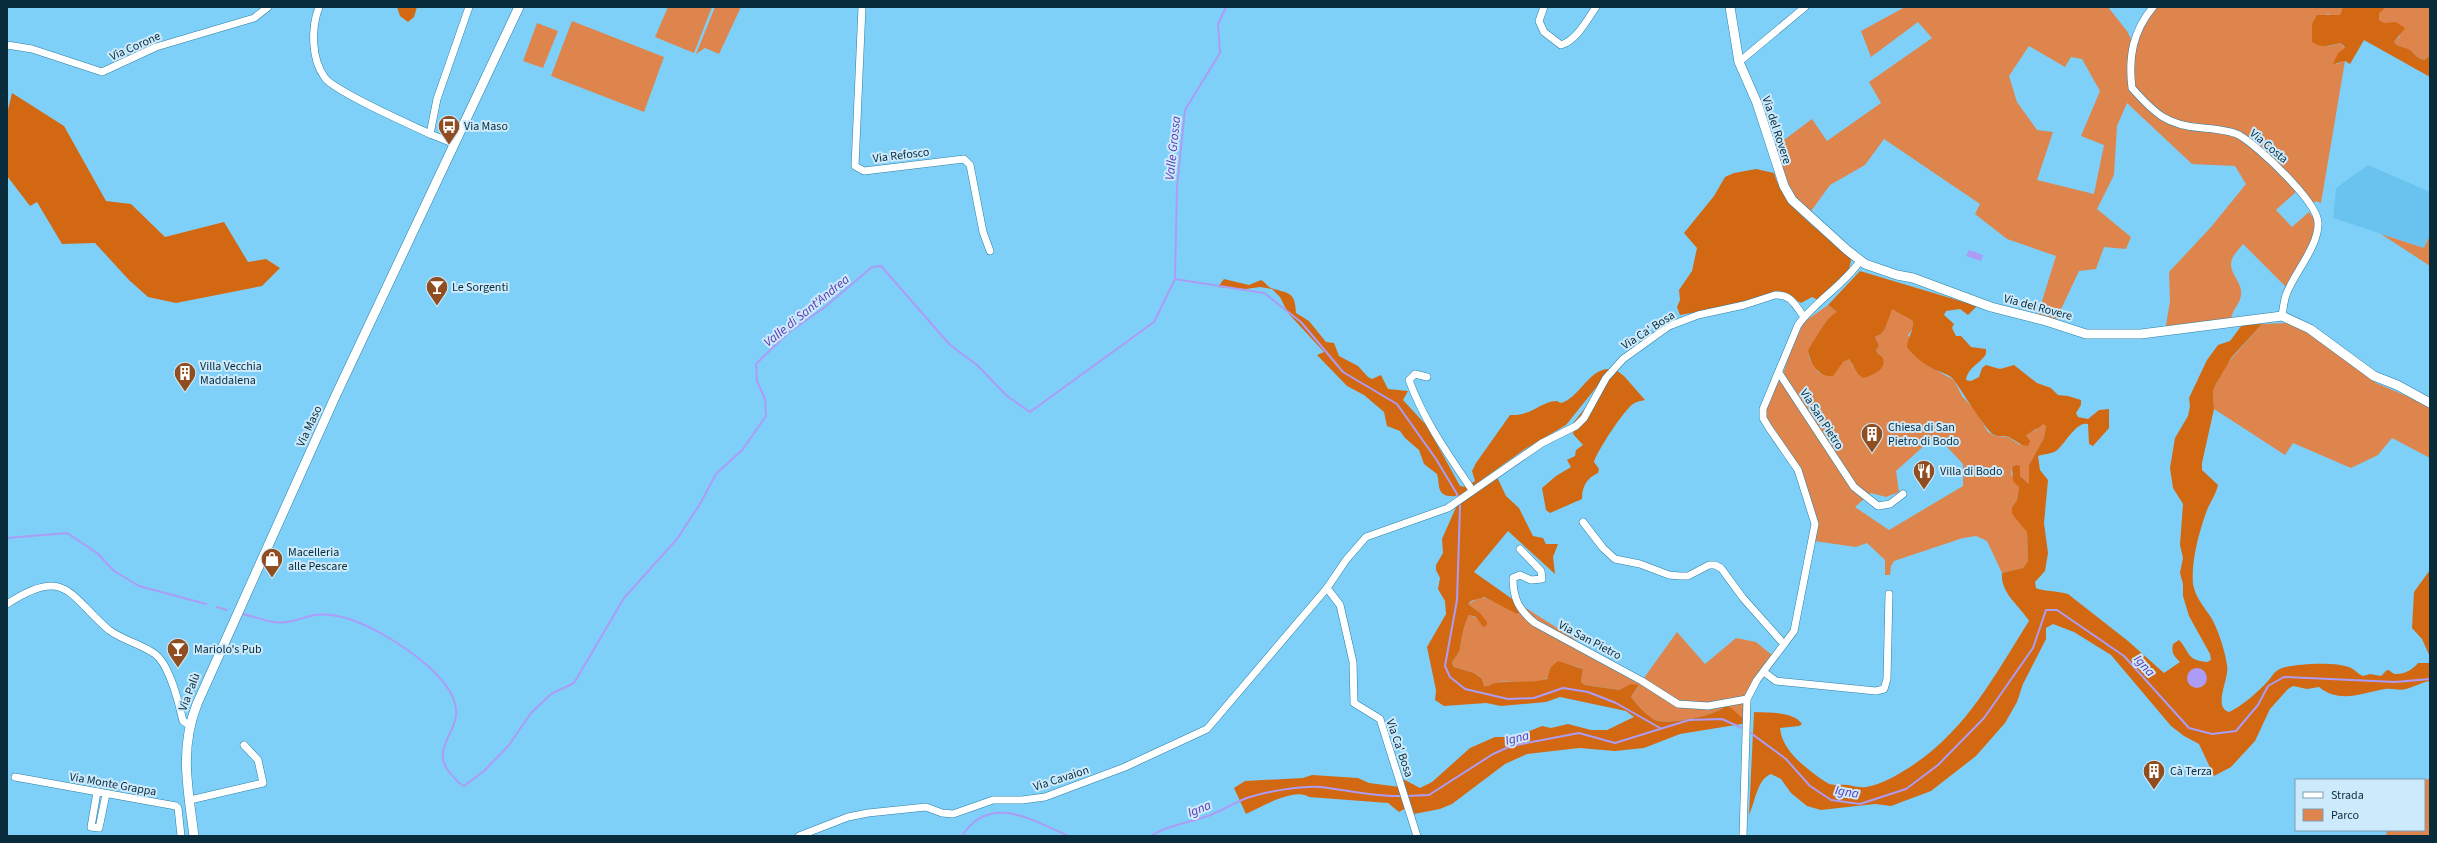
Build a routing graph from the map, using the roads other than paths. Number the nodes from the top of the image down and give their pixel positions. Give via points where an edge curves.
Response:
1 (268, 7) edge
2 (319, 7) edge
3 (469, 7) edge
4 (519, 7) edge
5 (862, 7) edge
6 (1544, 7) edge
7 (1596, 7) edge
8 (1730, 7) edge
9 (1805, 7) edge
10 (2153, 7) edge
11 (7, 45) edge
12 (1739, 62) junction
13 (430, 134) junction
14 (455, 144) junction
15 (990, 251) dead end
16 (1860, 261) junction
17 (2282, 316) junction
18 (1804, 317) junction
19 (1779, 373) junction
20 (1427, 377) dead end
21 (2430, 403) edge
22 (1472, 490) junction
23 (1903, 494) dead end
24 (1583, 522) dead end
25 (1520, 549) dead end
26 (258, 567) joint
27 (1327, 588) junction
28 (1889, 594) dead end
29 (7, 604) edge
30 (1783, 643) junction
31 (1764, 672) junction
32 (1747, 699) junction
33 (189, 725) junction
34 (1207, 729) joint
35 (244, 745) dead end
36 (15, 777) dead end
37 (97, 792) junction
38 (106, 794) junction
39 (190, 800) junction
40 (181, 836) edge
41 (194, 836) edge
42 (799, 836) edge
43 (1417, 836) edge
44 (1743, 836) edge

1 - 11 street, Via Corone via 254,18 156,47 102,72 32,49
2 - 13 street via 313,29 314,46 318,65 325,78
3 - 13 street via 437,99
4 - 14 main road, Via Maso
5 - 15 street, Via Refosco via 856,166 864,171 964,159 970,165 983,232
6 - 7 street via 1539,21 1544,32 1561,45 1567,43 1580,30
8 - 12 main road, Via del Rovere
9 - 12 street
10 - 17 street, Via Costa via 2139,26 2133,40 2132,88 2152,110 2170,122 2186,127 2237,134 2279,167 2316,212 2318,224 2315,236 2286,295
12 - 16 main road, Via del Rovere via 1756,103 1778,173 1792,200
13 - 14 street
14 - 26 main road, Via Maso
16 - 17 main road, Via del Rovere via 1991,307 2086,334 2148,333
16 - 18 street via 1842,283
17 - 21 main road via 2310,329 2374,376
18 - 19 street via 1798,325
18 - 22 street, Via Ca' Bosa via 1790,299 1783,295 1698,315 1669,326 1623,359 1606,378 1584,418 1576,426 1542,443
19 - 23 street, Via San Pietro via 1854,487 1878,506 1890,504
19 - 30 street via 1763,409 1763,418 1798,470 1815,524 1797,620 1794,631
20 - 22 street via 1415,374 1409,380 1420,409
22 - 27 street, Via Ca' Bosa via 1448,508 1366,537
24 - 30 street via 1615,559 1680,576 1688,576 1709,565 1721,568 1743,598
25 - 32 street, Via San Pietro via 1541,571 1542,579 1531,580 1520,574 1513,578 1513,593 1521,611 1535,623 1642,681 1678,704 1708,706
26 - 33 main road, Via Palù
27 - 34 street, Via Ca' Bosa
27 - 43 street, Via Ca' Bosa via 1340,605 1353,662 1354,703 1380,719
28 - 31 street via 1887,679 1884,689 1876,692 1776,681
29 - 33 street via 41,587 58,586 69,590 110,630 156,655 168,675 183,721
30 - 31 street
31 - 32 street
32 - 44 street
33 - 39 main road, Via Palù via 185,775
34 - 42 street, Via Cavaion via 1118,770 1045,797 993,800 953,814 926,807 864,814 848,817
35 - 39 street via 258,760 263,783
36 - 37 street, Via Monte Grappa
37 - 38 street, Via Monte Grappa
37 - 38 street via 91,827 100,828
38 - 40 street, Via Monte Grappa via 176,806
39 - 41 main road, Via Palù

